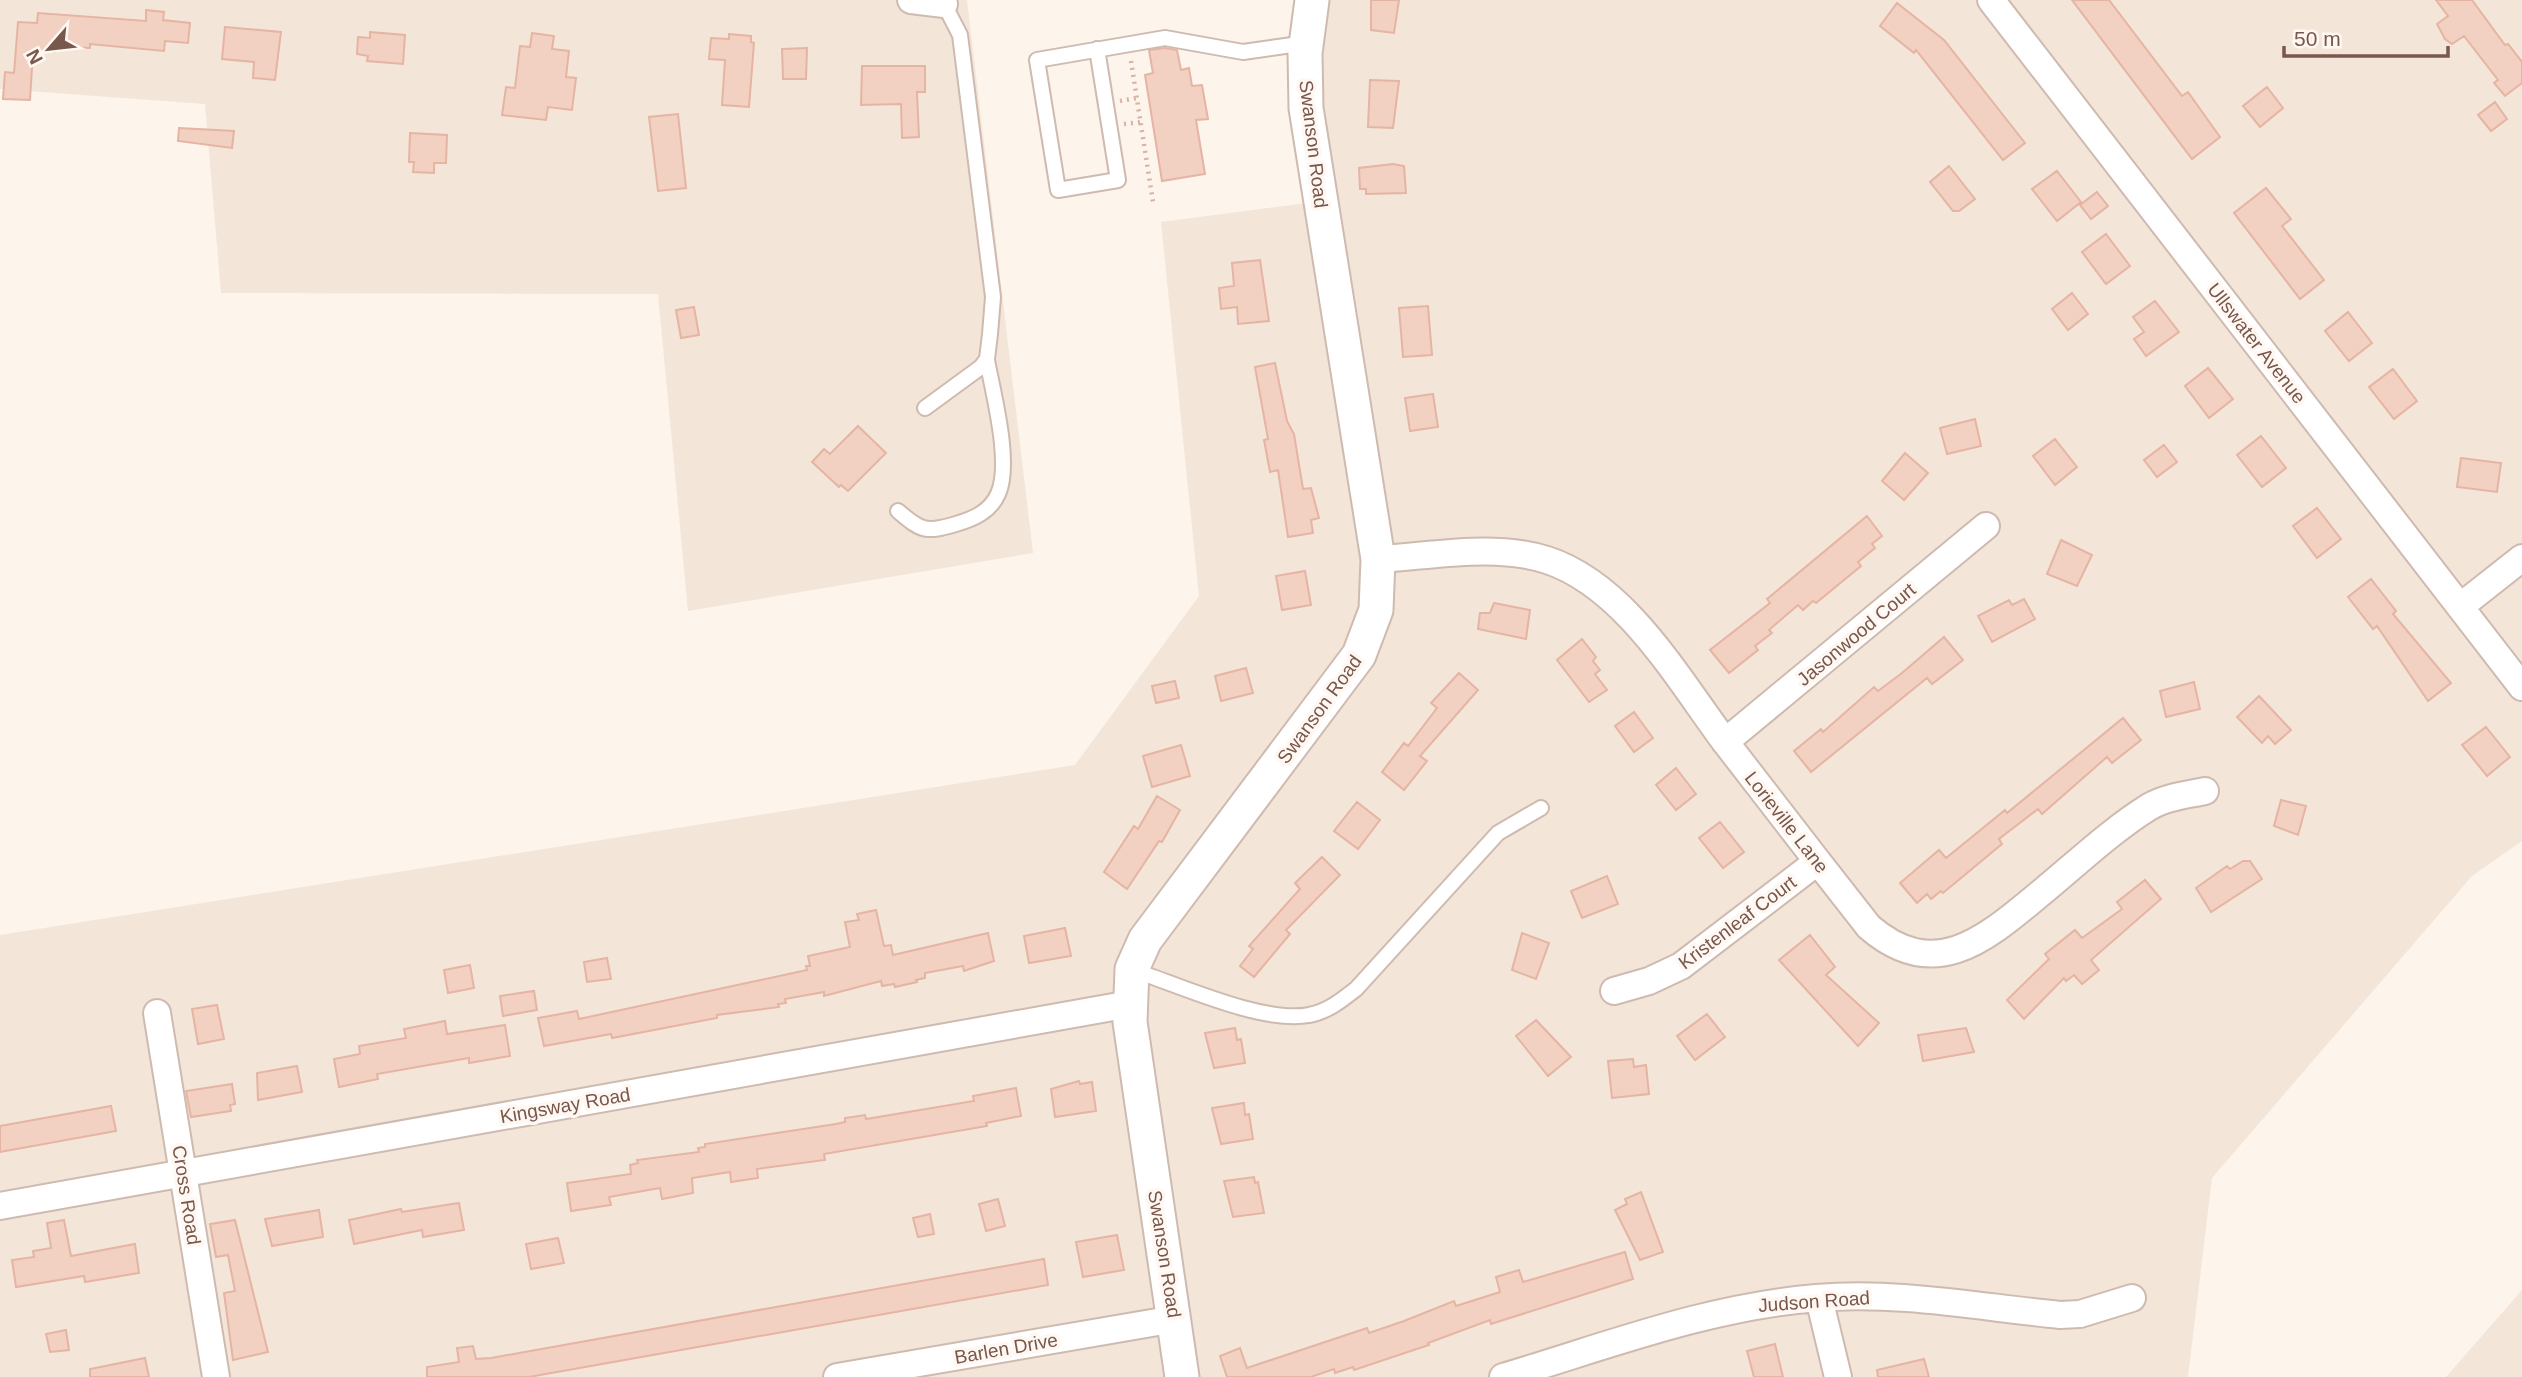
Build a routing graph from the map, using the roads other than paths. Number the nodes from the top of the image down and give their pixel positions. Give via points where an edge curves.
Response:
1 (911, 0) edge
2 (1312, 0) edge
3 (1991, 0) edge
4 (944, 4) joint
5 (1306, 43) junction
6 (1097, 49) junction
7 (987, 360) junction
8 (925, 408) dead end
9 (898, 511) dead end
10 (1986, 526) dead end
11 (2522, 558) edge
12 (1378, 559) junction
13 (2461, 606) junction
14 (2522, 687) edge
15 (1726, 742) junction
16 (2205, 791) dead end
17 (1541, 808) dead end
18 (1817, 862) junction
19 (1132, 969) junction
20 (1614, 991) dead end
21 (1130, 1004) junction
22 (157, 1013) dead end
23 (184, 1172) junction
24 (0, 1206) edge
25 (1819, 1297) junction
26 (2132, 1298) dead end
27 (1175, 1319) junction
28 (1513, 1376) edge
29 (216, 1377) edge
30 (837, 1377) edge
31 (1182, 1377) edge
32 (1838, 1377) edge

1 - 4 street
2 - 5 street, Swanson Road
3 - 13 street, Ullswater Avenue
4 - 7 lane via 960,35 984,209 993,297
5 - 6 lane via 1243,52 1165,38
5 - 12 street, Swanson Road via 1304,81 1310,142
6 - 6 lane via 1037,60 1058,190 1118,180
7 - 8 lane
7 - 9 lane via 1002,460 998,495 974,519 930,531 916,527
10 - 15 street, Jasonwood Court
11 - 13 street
12 - 15 street, Lorieville Lane via 1499,552 1549,561 1576,573 1626,612
12 - 19 street, Swanson Road via 1376,610 1359,655 1145,940
13 - 14 street, Ullswater Avenue
15 - 18 street, Lorieville Lane
16 - 18 street, Lorieville Lane via 2152,806 1990,935 1948,953 1926,954 1886,942
17 - 19 lane via 1498,833 1356,989 1329,1009 1297,1017 1261,1012
18 - 20 street, Kristenleaf Court via 1681,966
19 - 21 street, Swanson Road
21 - 23 street, Kingsway Road
21 - 27 street, Swanson Road
22 - 23 street, Cross Road
23 - 24 street, Kingsway Road
23 - 29 street, Cross Road
25 - 26 street, Judson Road via 1940,1301 2060,1315 2080,1314
25 - 28 street, Judson Road via 1694,1317
25 - 32 street
27 - 30 street, Barlen Drive
27 - 31 street, Swanson Road

